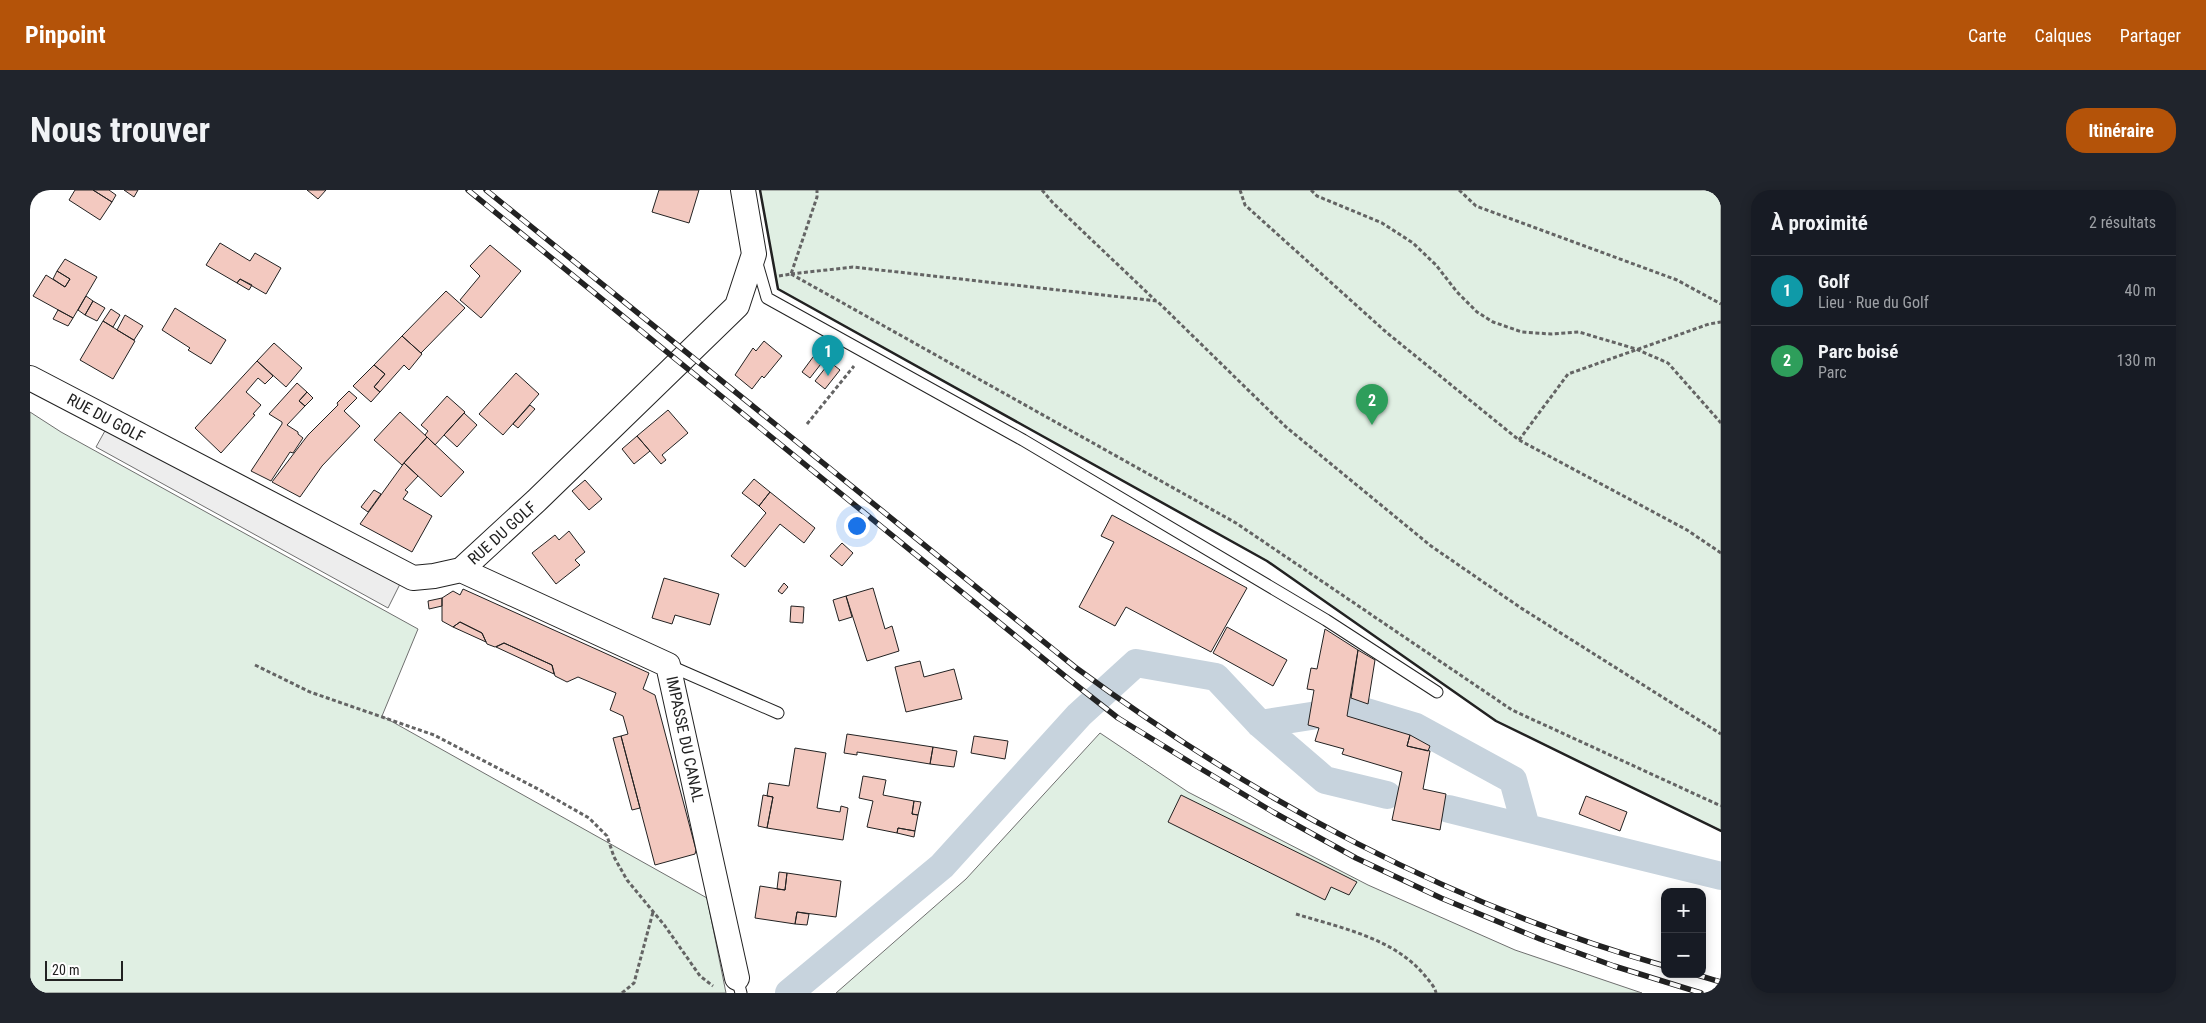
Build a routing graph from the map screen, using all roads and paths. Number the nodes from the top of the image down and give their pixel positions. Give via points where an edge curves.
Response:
1 (742, 190) edge
2 (817, 190) edge
3 (1042, 190) edge
4 (1240, 190) edge
5 (1311, 190) edge
6 (1459, 190) edge
7 (754, 254) junction
8 (791, 274) junction
9 (762, 279) junction
10 (1157, 301) junction
11 (1721, 304) edge
12 (1721, 322) edge
13 (1636, 349) junction
14 (866, 352) junction
15 (30, 378) edge
16 (1721, 422) edge
17 (807, 424) dead end
18 (1519, 440) junction
19 (1721, 553) edge
20 (461, 570) junction
21 (255, 665) dead end
22 (668, 665) junction
23 (1437, 692) dead end
24 (778, 712) dead end
25 (1721, 734) edge
26 (1721, 806) edge
27 (653, 912) junction
28 (1296, 914) dead end
29 (739, 985) edge
30 (717, 989) dead end
31 (622, 993) edge
32 (1436, 993) edge

1 - 7 street, RUE DU GOLF
2 - 8 path
3 - 10 path
4 - 18 path via 1245,205 1379,326
5 - 13 path via 1317,196 1382,223 1412,243 1477,312 1493,322 1522,332 1579,332
6 - 11 path via 1476,206 1677,280
7 - 9 lane
7 - 20 street, RUE DU GOLF via 738,306 536,502
8 - 9 path
8 - 10 path via 853,268
8 - 26 path via 1236,523 1512,710
9 - 14 lane via 767,298
10 - 25 path via 1286,427 1431,546 1521,608
12 - 13 path
13 - 16 path via 1668,363
13 - 18 path via 1568,374
14 - 17 path
14 - 23 lane via 1040,450 1326,620
15 - 20 street, RUE DU GOLF via 413,578
18 - 19 path via 1687,530
20 - 22 street, IMPASSE DU CANAL
21 - 27 path via 310,692 434,735 589,818 607,836 627,880
22 - 24 lane
22 - 29 street, IMPASSE DU CANAL
27 - 30 path via 700,976
27 - 31 path via 634,983
28 - 32 path via 1390,946 1418,967

